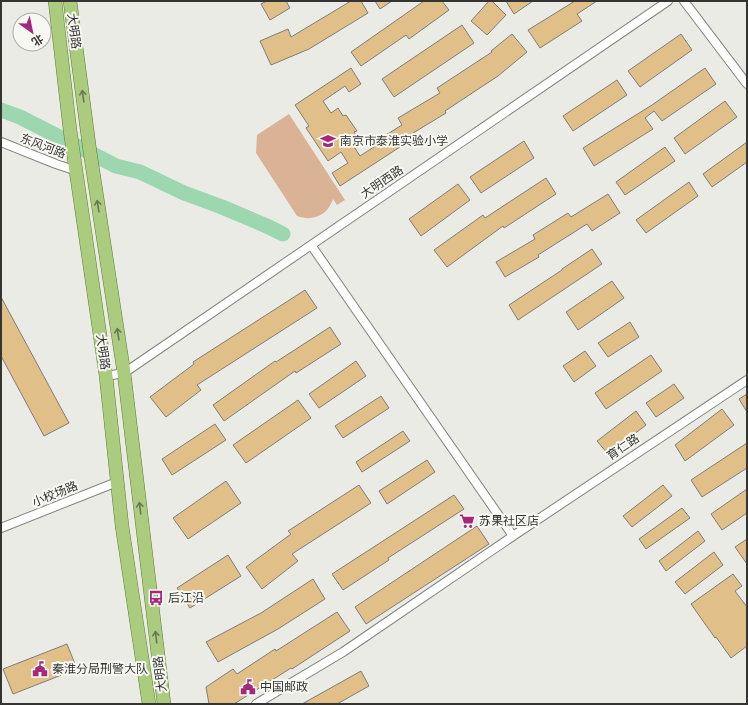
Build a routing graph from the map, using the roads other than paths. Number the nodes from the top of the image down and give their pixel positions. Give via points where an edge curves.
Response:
1 (55, 1) edge
2 (70, 1) edge
3 (668, 1) edge
4 (684, 1) edge
5 (747, 84) edge
6 (1, 142) edge
7 (76, 164) junction
8 (311, 245) junction
9 (124, 373) junction
10 (106, 376) junction
11 (747, 380) edge
12 (117, 482) junction
13 (1, 528) edge
14 (512, 536) junction
15 (148, 704) edge
16 (164, 704) edge
17 (256, 704) edge

1 - 7 main road
9 -> 2 main road, 大明路
3 - 8 street, 大明西路
4 - 5 street
6 - 7 street, 东风河路 via 56,164
7 - 10 main road
8 - 9 street, 大明西路
8 - 14 street
9 - 10 street, 大明西路
16 -> 9 main road, 大明路
10 - 12 main road
11 - 14 street, 育仁路
12 - 13 street, 小校场路
12 - 15 main road
14 - 17 street, 育仁路 via 343,652

